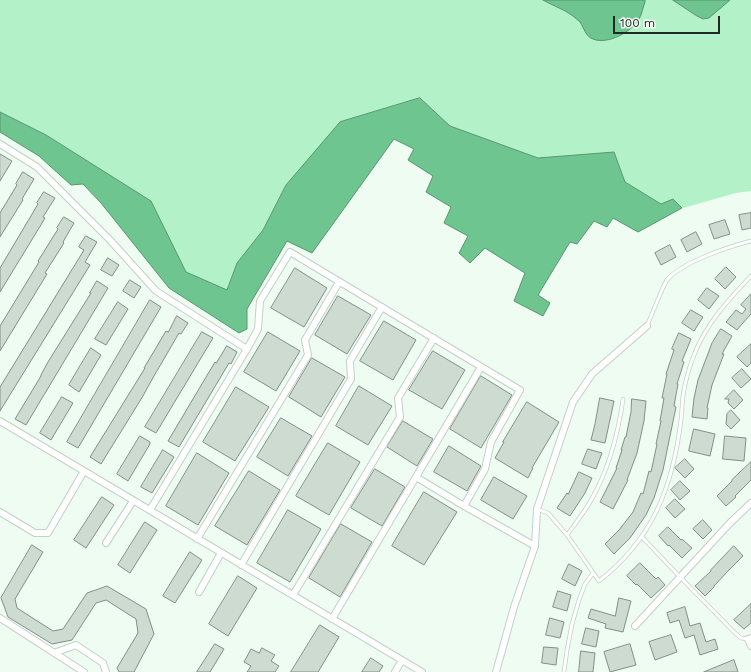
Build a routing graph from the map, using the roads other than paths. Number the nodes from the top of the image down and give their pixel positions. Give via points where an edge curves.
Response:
1 (0, 144) edge
2 (751, 241) edge
3 (751, 276) edge
4 (339, 282) junction
5 (382, 307) junction
6 (647, 326) joint
7 (434, 338) junction
8 (247, 349) junction
9 (481, 367) junction
10 (623, 399) dead end
11 (0, 421) edge
12 (84, 471) junction
13 (416, 477) junction
14 (134, 501) junction
15 (751, 502) edge
16 (464, 506) junction
17 (537, 509) junction
18 (150, 510) junction
19 (0, 512) edge
20 (567, 535) junction
21 (642, 537) junction
22 (197, 539) junction
23 (106, 543) dead end
24 (535, 546) junction
25 (221, 553) junction
26 (241, 565) junction
27 (593, 573) junction
28 (680, 577) junction
29 (199, 592) dead end
30 (292, 595) junction
31 (0, 618) edge
32 (332, 619) junction
33 (635, 626) dead end
34 (750, 637) edge
35 (751, 646) edge
36 (54, 653) junction
37 (402, 660) junction
38 (81, 671) edge
39 (106, 672) edge
40 (395, 672) edge
41 (422, 672) edge
42 (496, 672) edge
43 (564, 672) edge

1 - 8 street via 37,167 110,240 156,291
2 - 6 lane via 703,257 679,270 667,281
3 - 21 lane via 712,321 694,354 687,375 674,461 667,488 652,522
4 - 5 street
4 - 8 street via 290,252 260,301 258,329
4 - 22 street via 305,340 308,355
5 - 7 street
5 - 26 street via 350,361 352,379
6 - 17 street via 592,374 573,402
7 - 9 street
7 - 30 street via 398,398 400,417
8 - 18 street
9 - 13 street
9 - 16 street via 520,390 491,442 485,469
10 - 20 lane via 615,442 600,484
11 - 12 street
12 - 14 street
12 - 19 street via 48,533 35,533
13 - 16 street
13 - 32 street
14 - 18 street
14 - 23 street
15 - 28 street
16 - 24 street
17 - 20 lane via 548,513
17 - 24 street
18 - 22 street
20 - 27 lane
21 - 27 lane via 612,571 599,581
21 - 28 lane
22 - 25 street
24 - 42 street via 514,606
25 - 26 street
25 - 29 street
26 - 30 street
27 - 43 lane via 585,584 579,600
28 - 33 street
28 - 34 lane via 736,634 741,638
30 - 32 street
31 - 36 street
32 - 37 street
34 - 35 street
36 - 38 street
36 - 39 street via 76,645 103,663
37 - 40 street
37 - 41 street

